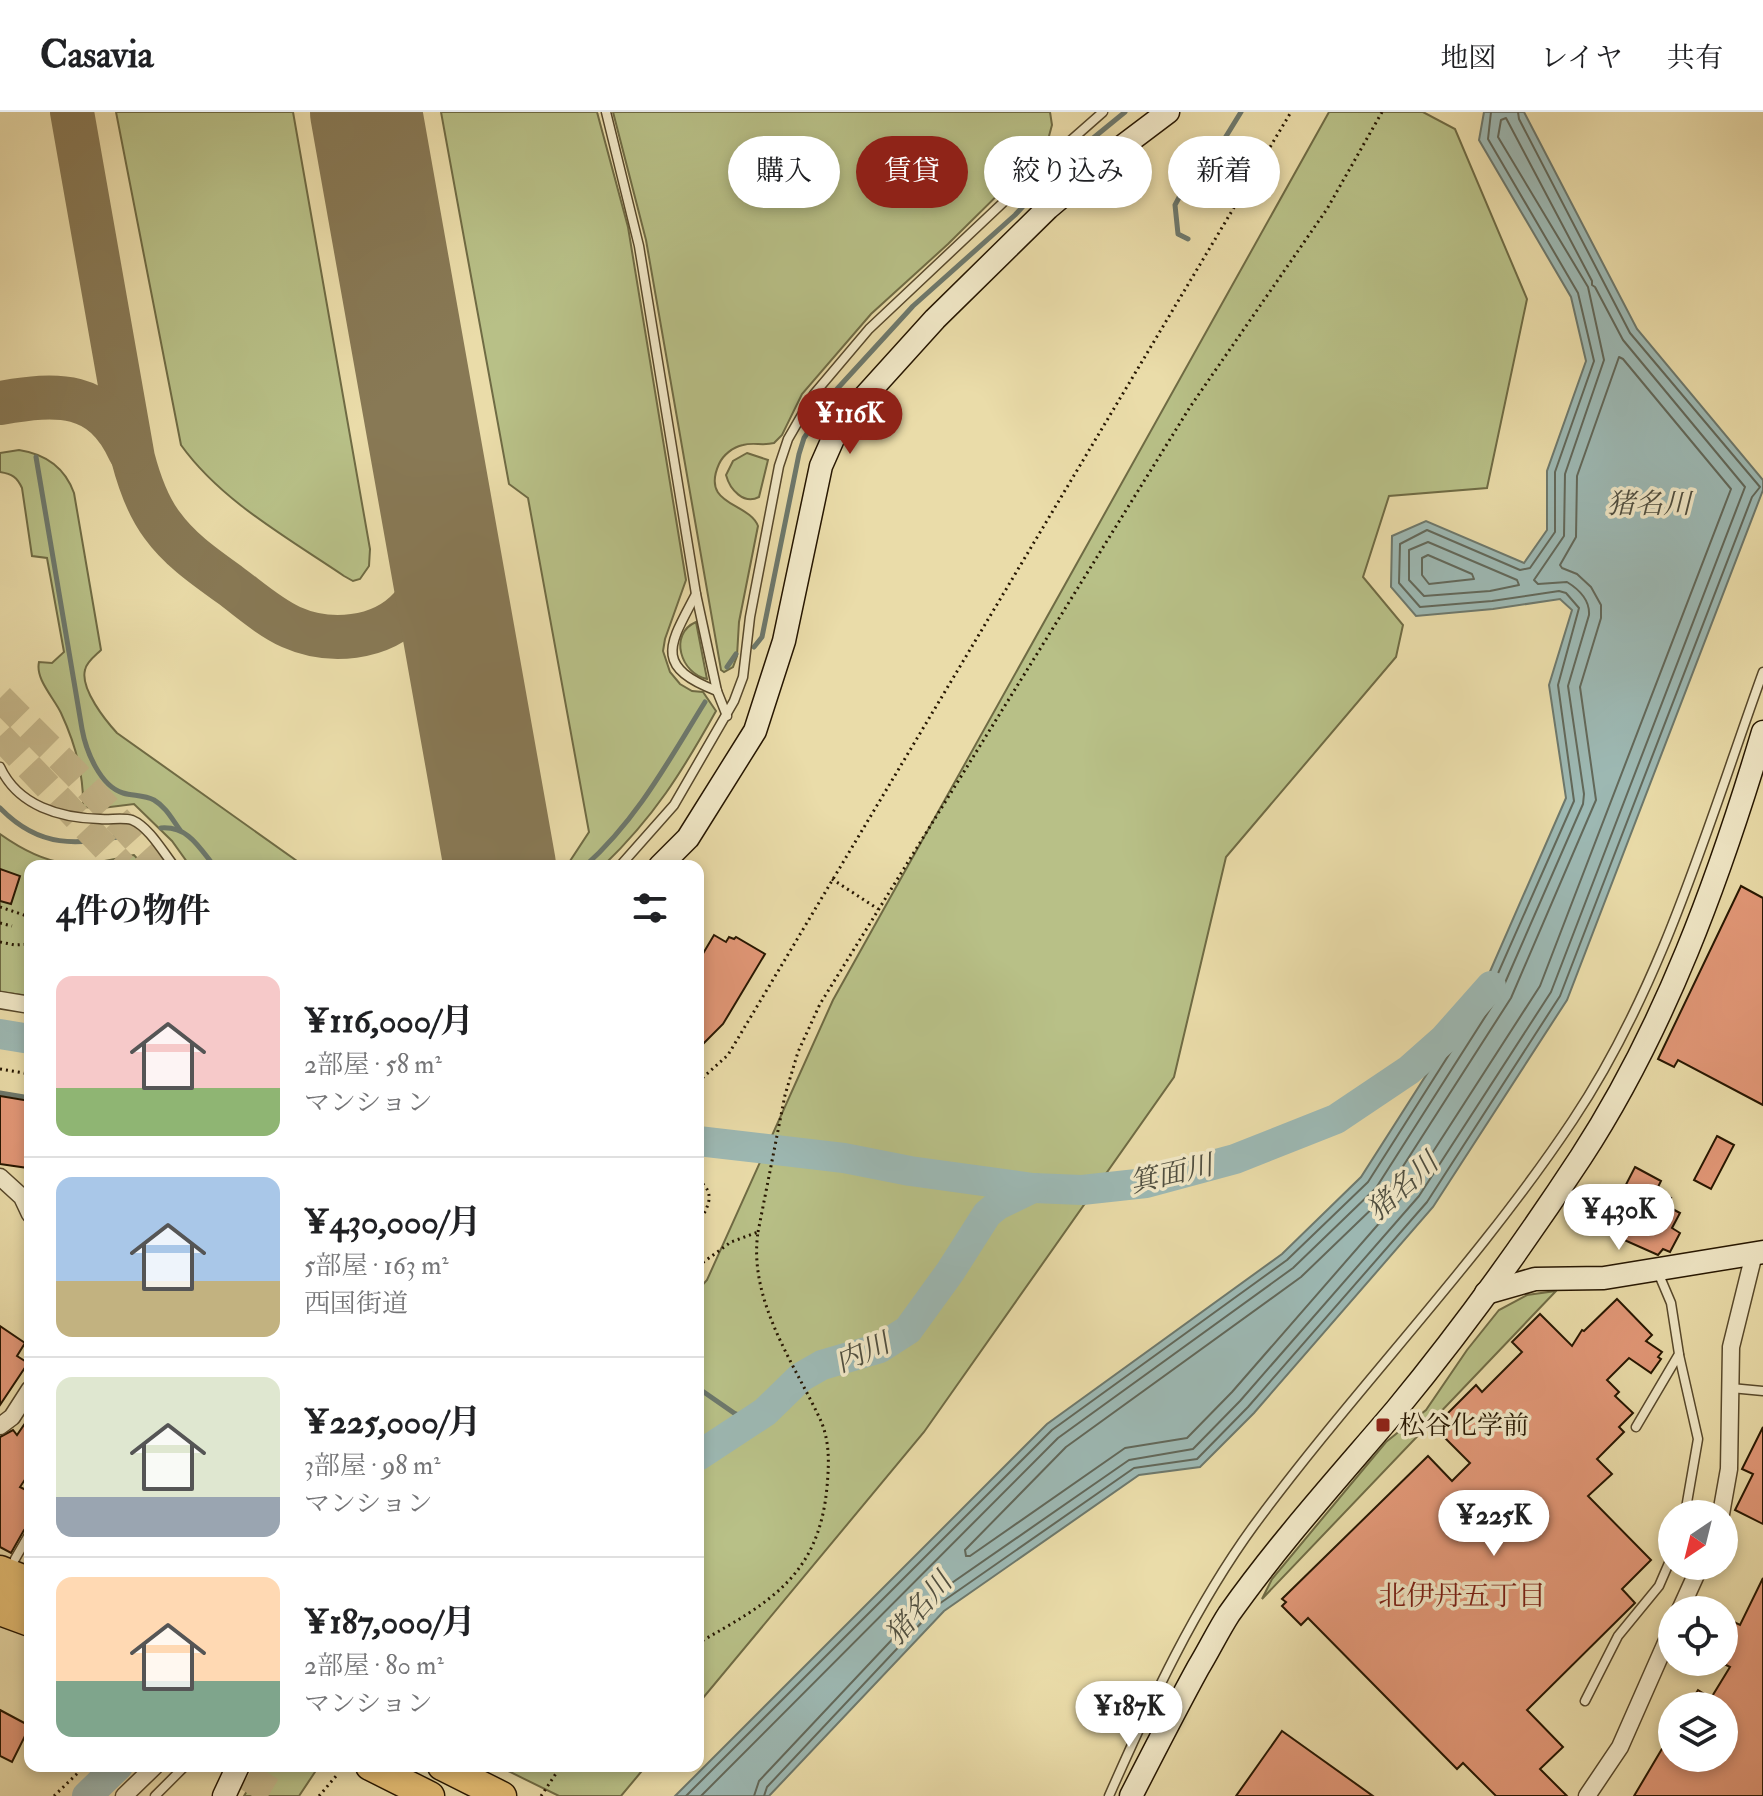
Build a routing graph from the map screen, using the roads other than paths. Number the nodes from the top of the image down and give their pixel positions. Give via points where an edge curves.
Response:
1 (606, 112) edge
2 (1103, 112) edge
3 (1168, 112) edge
4 (696, 594) junction
5 (1763, 672) edge
6 (717, 691) junction
7 (727, 716) junction
8 (1763, 732) edge
9 (0, 767) edge
10 (169, 860) edge
11 (625, 860) edge
12 (666, 860) edge
13 (0, 1000) edge
14 (24, 1004) edge
15 (0, 1177) edge
16 (24, 1201) edge
17 (1524, 1239) junction
18 (1758, 1253) edge
19 (1657, 1269) junction
20 (1535, 1279) junction
21 (1486, 1293) junction
22 (1679, 1354) junction
23 (1730, 1388) junction
24 (1763, 1391) edge
25 (24, 1398) edge
26 (0, 1426) edge
27 (1636, 1427) dead end
28 (1687, 1500) edge
29 (1723, 1500) edge
30 (24, 1548) edge
31 (15, 1570) edge
32 (1662, 1580) edge
33 (0, 1595) edge
34 (24, 1605) edge
35 (0, 1611) edge
36 (24, 1620) edge
37 (1658, 1661) edge
38 (1585, 1701) dead end
39 (1168, 1722) junction
40 (149, 1772) edge
41 (179, 1772) edge
42 (235, 1772) edge
43 (382, 1772) edge
44 (454, 1772) edge
45 (124, 1796) edge
46 (155, 1796) edge
47 (224, 1796) edge
48 (430, 1796) edge
49 (502, 1796) edge
50 (1109, 1796) edge
51 (1131, 1796) edge
52 (1147, 1796) edge
53 (1587, 1796) edge

1 - 4 lane via 639,246
2 - 7 lane via 869,329 814,394 779,466 743,677
3 - 12 street via 1048,208 935,319 842,423 821,466 784,641 755,731 688,838
4 - 6 lane
4 - 6 lane via 672,650 686,677
5 - 50 lane via 1670,928 1626,1028 1590,1092 1516,1201 1253,1527 1165,1677
6 - 7 lane
7 - 11 lane via 674,805
8 - 17 street via 1696,929 1665,1001 1607,1114
9 - 10 lane via 16,790 50,811 131,820
13 - 14 street
15 - 16 street
17 - 20 street
17 - 21 street
18 - 19 street
18 - 23 street via 1731,1347
19 - 20 street via 1604,1278
19 - 22 lane via 1671,1303
20 - 21 street
21 - 39 street via 1227,1617
22 - 27 lane
22 - 28 lane via 1698,1439
23 - 24 lane
23 - 29 street
25 - 26 street
30 - 31 lane
32 - 38 lane via 1618,1636
33 - 34 main road
35 - 36 highway
37 - 53 street via 1620,1747
39 - 51 street
39 - 52 street
40 - 45 street
41 - 46 lane
42 - 47 street
43 - 48 highway
44 - 49 highway

